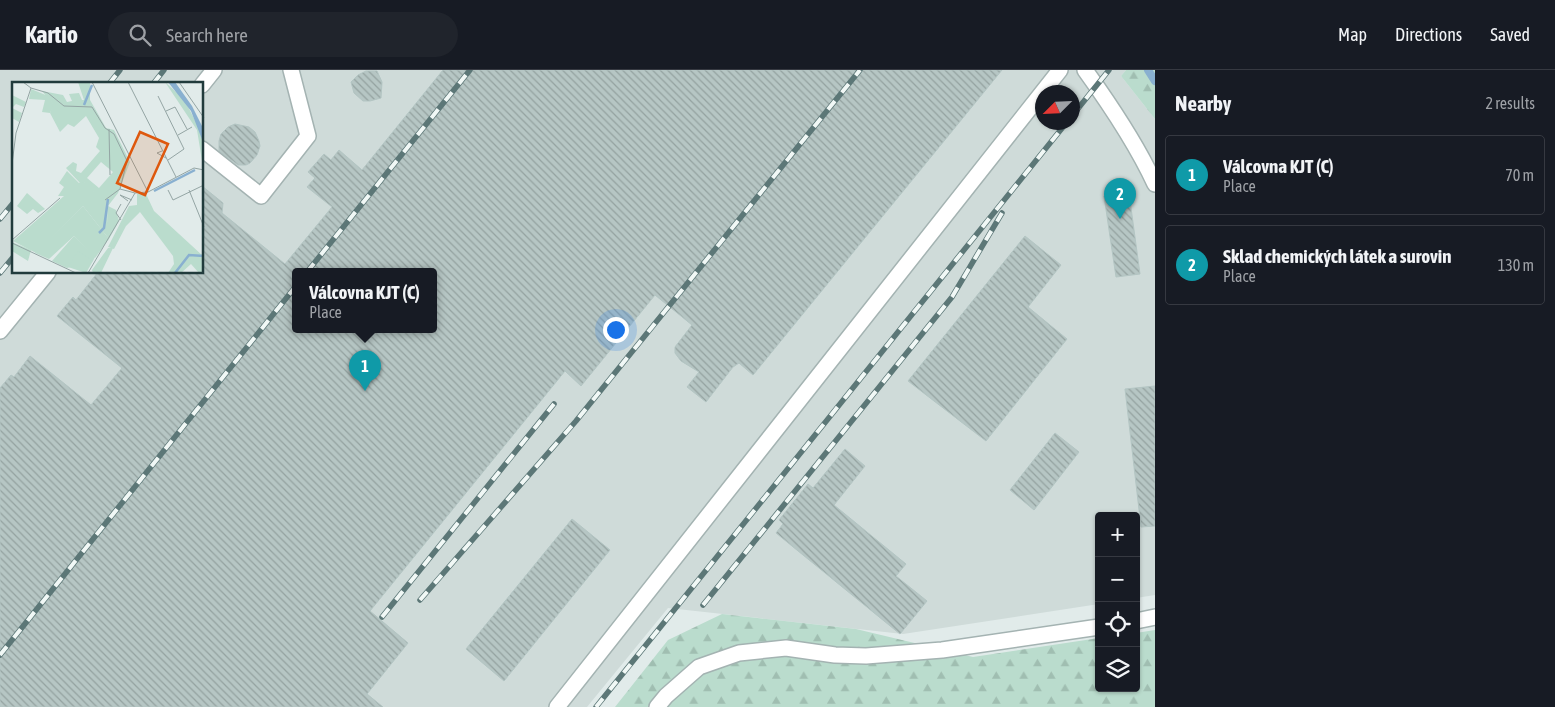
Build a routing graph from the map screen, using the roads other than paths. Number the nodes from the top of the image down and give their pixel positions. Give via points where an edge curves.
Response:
1 (214, 70) edge
2 (291, 70) edge
3 (1060, 70) edge
4 (1085, 70) edge
5 (204, 82) edge
6 (204, 151) edge
7 (1155, 184) edge
8 (46, 274) edge
9 (0, 331) edge
10 (1155, 617) edge
11 (1140, 620) edge
12 (1095, 628) edge
13 (556, 707) edge
14 (657, 707) edge

1 - 5 street
2 - 6 street via 308,136 261,196
3 - 13 street
4 - 7 street via 1145,162
8 - 9 street
10 - 11 street
12 - 14 street via 942,650 866,656 786,648 739,653 699,667

